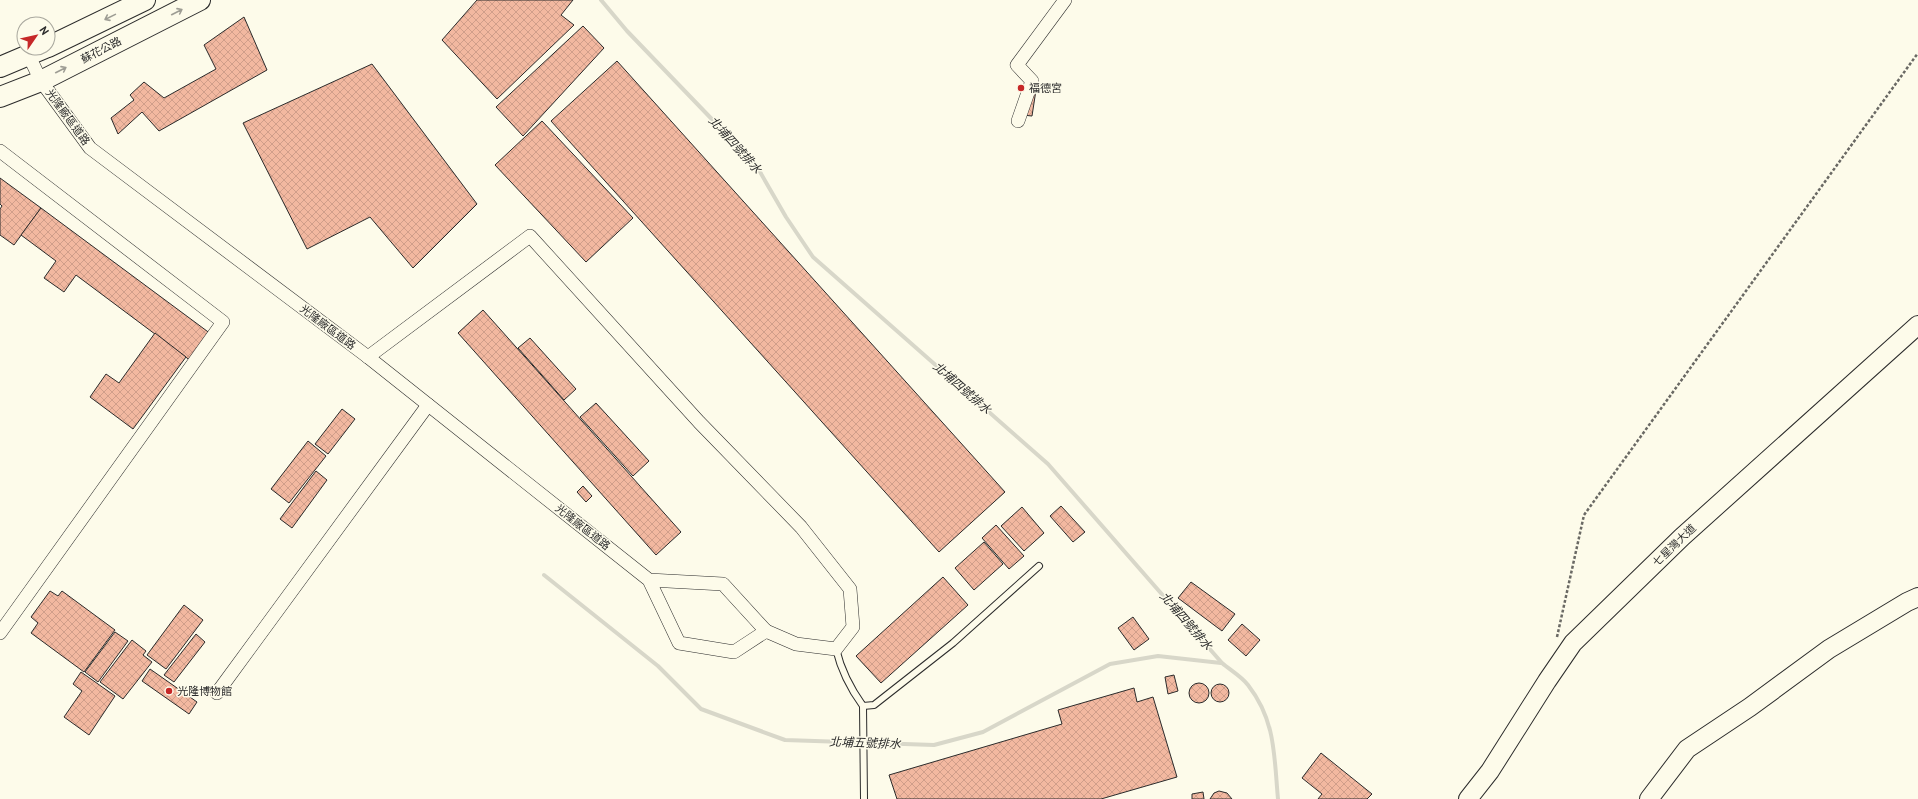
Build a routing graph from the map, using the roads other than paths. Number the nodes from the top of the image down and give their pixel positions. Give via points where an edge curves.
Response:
1 (145, 0) edge
2 (200, 0) edge
3 (1065, 0) edge
4 (56, 43) edge
5 (27, 56) edge
6 (38, 56) edge
7 (0, 67) edge
8 (41, 81) junction
9 (0, 97) edge
10 (1018, 121) dead end
11 (0, 151) edge
12 (1918, 325) edge
13 (368, 357) junction
14 (428, 405) junction
15 (1038, 566) dead end
16 (649, 580) junction
17 (1918, 597) edge
18 (766, 630) junction
19 (0, 633) edge
20 (836, 649) junction
21 (217, 693) dead end
22 (863, 706) junction
23 (864, 799) edge
24 (1468, 799) edge
25 (1648, 799) edge

1 -> 4 main road
8 -> 2 main road, 蘇花公路
3 - 10 street via 1017,65 1032,80
5 - 7 main road
6 - 8 street, 光隆廠區道路
8 - 9 main road, 蘇花公路
8 - 13 street, 光隆廠區道路 via 90,148
11 - 19 street via 223,322
12 - 24 street, 七星灣大道 via 1682,536 1573,644 1547,680 1490,771
13 - 14 street, 光隆廠區道路
13 - 20 street via 530,236 700,422 801,527 850,589 853,627
14 - 16 street, 光隆廠區道路
14 - 21 street
15 - 22 lane via 908,680 874,705
16 - 18 street via 723,584
16 - 18 street, 光隆廠區道路 via 679,643 734,652
17 - 25 street via 1829,649 1750,707 1686,749
18 - 20 street via 796,644
20 - 22 lane via 840,667
22 - 23 lane

